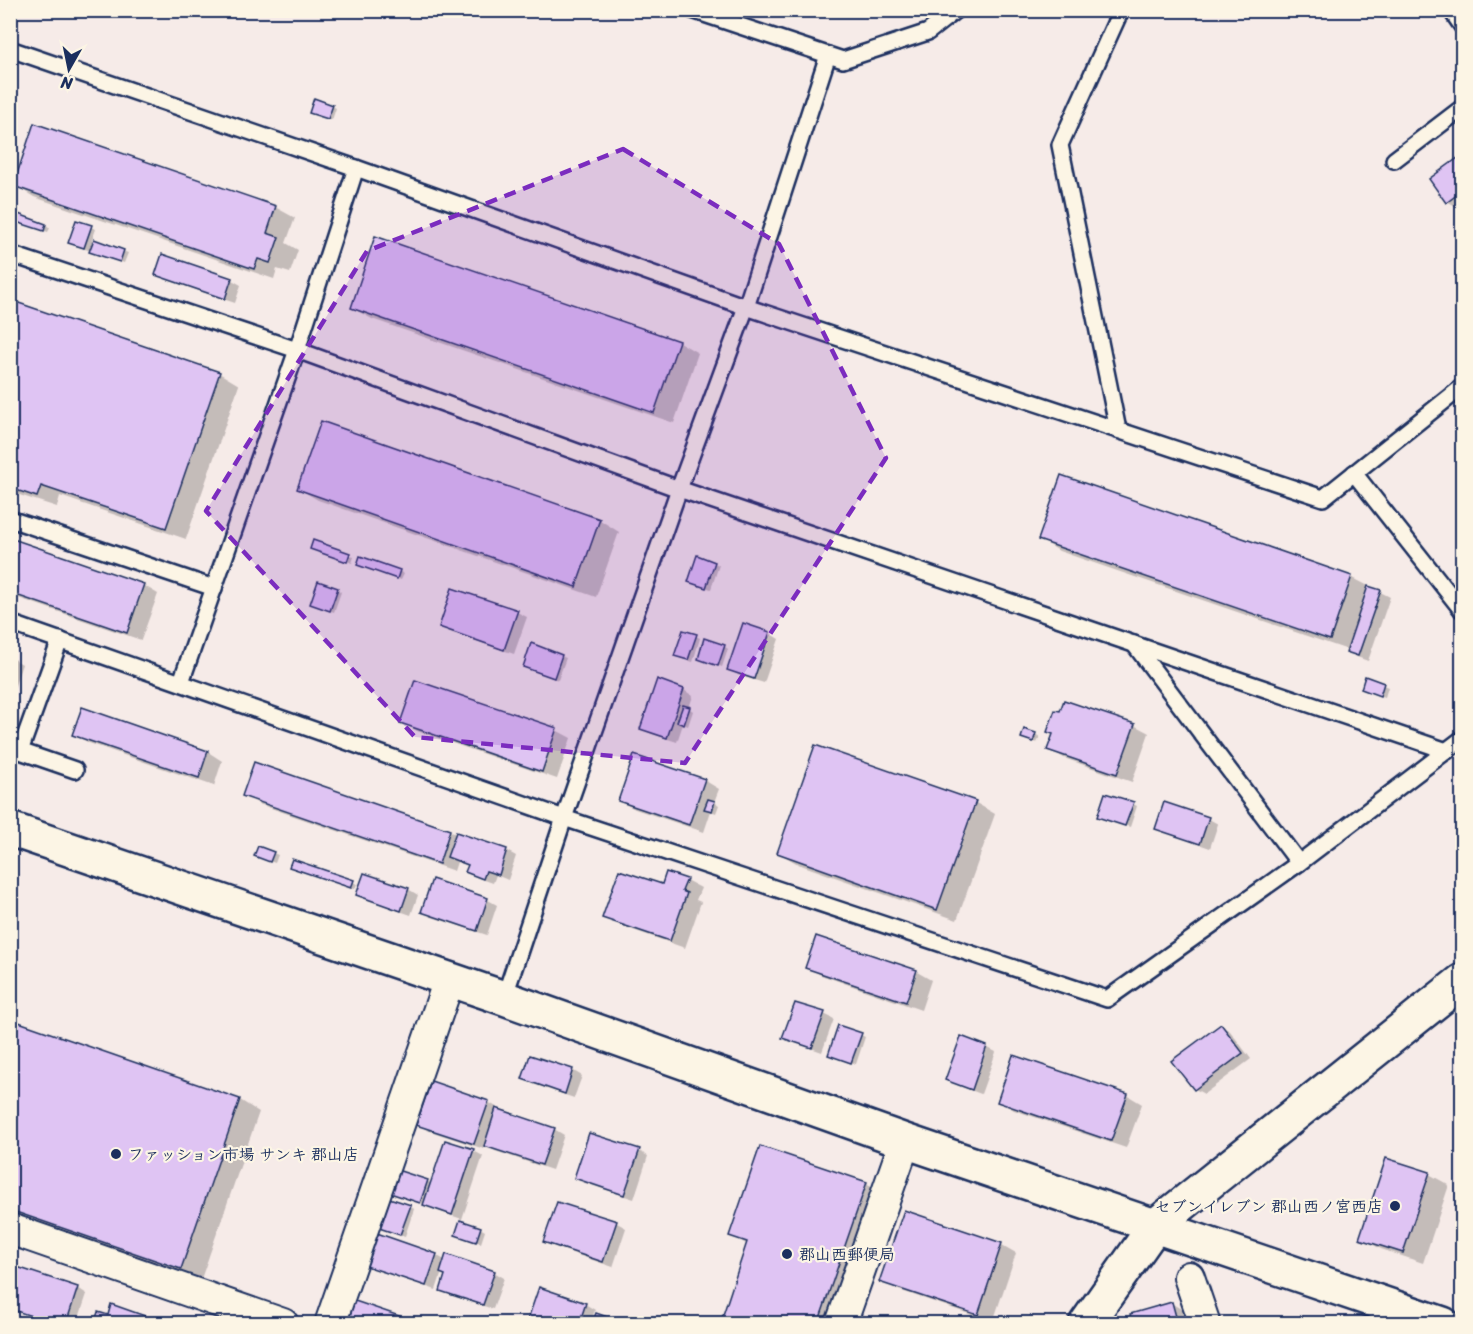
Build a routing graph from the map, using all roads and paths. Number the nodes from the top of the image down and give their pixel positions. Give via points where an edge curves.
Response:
1 (692, 10) edge
2 (956, 10) edge
3 (1121, 10) edge
4 (1451, 10) edge
5 (1462, 26) edge
6 (10, 49) edge
7 (828, 55) junction
8 (1462, 108) edge
9 (1394, 160) dead end
10 (356, 168) junction
11 (10, 254) edge
12 (746, 307) junction
13 (297, 350) junction
14 (1462, 387) edge
15 (1118, 430) junction
16 (1354, 473) junction
17 (679, 489) junction
18 (10, 519) edge
19 (214, 588) junction
20 (1462, 610) edge
21 (10, 623) edge
22 (60, 640) junction
23 (1134, 644) junction
24 (181, 682) junction
25 (1462, 739) edge
26 (1447, 751) junction
27 (75, 770) dead end
28 (564, 818) junction
29 (10, 828) edge
30 (1299, 863) junction
31 (449, 980) junction
32 (1462, 981) edge
33 (504, 998) junction
34 (905, 1141) junction
35 (1155, 1226) junction
36 (10, 1229) edge
37 (1189, 1277) dead end
38 (283, 1323) edge
39 (330, 1323) edge
40 (841, 1323) edge
41 (1086, 1323) edge
42 (1205, 1323) edge
43 (1443, 1323) edge

1 - 7 lane
2 - 7 lane via 927,32 843,60
3 - 15 lane via 1060,145
4 - 5 lane
6 - 10 lane
7 - 12 lane
8 - 9 lane
10 - 12 lane
10 - 13 lane
11 - 13 lane
12 - 15 lane
12 - 17 lane
13 - 17 lane
13 - 19 lane
14 - 16 lane
15 - 16 lane via 1323,498
16 - 20 lane
17 - 23 lane
17 - 28 lane
18 - 19 lane
19 - 24 lane
21 - 22 lane
22 - 24 lane
22 - 27 lane via 20,751
23 - 26 lane
23 - 30 lane
24 - 28 lane
25 - 26 lane
26 - 30 lane
28 - 30 lane via 1107,999
28 - 33 lane
29 - 31 street
31 - 33 street
31 - 39 street
32 - 35 street
33 - 34 street
34 - 35 street
34 - 40 street
35 - 41 street
35 - 43 street
36 - 38 street
37 - 42 street

